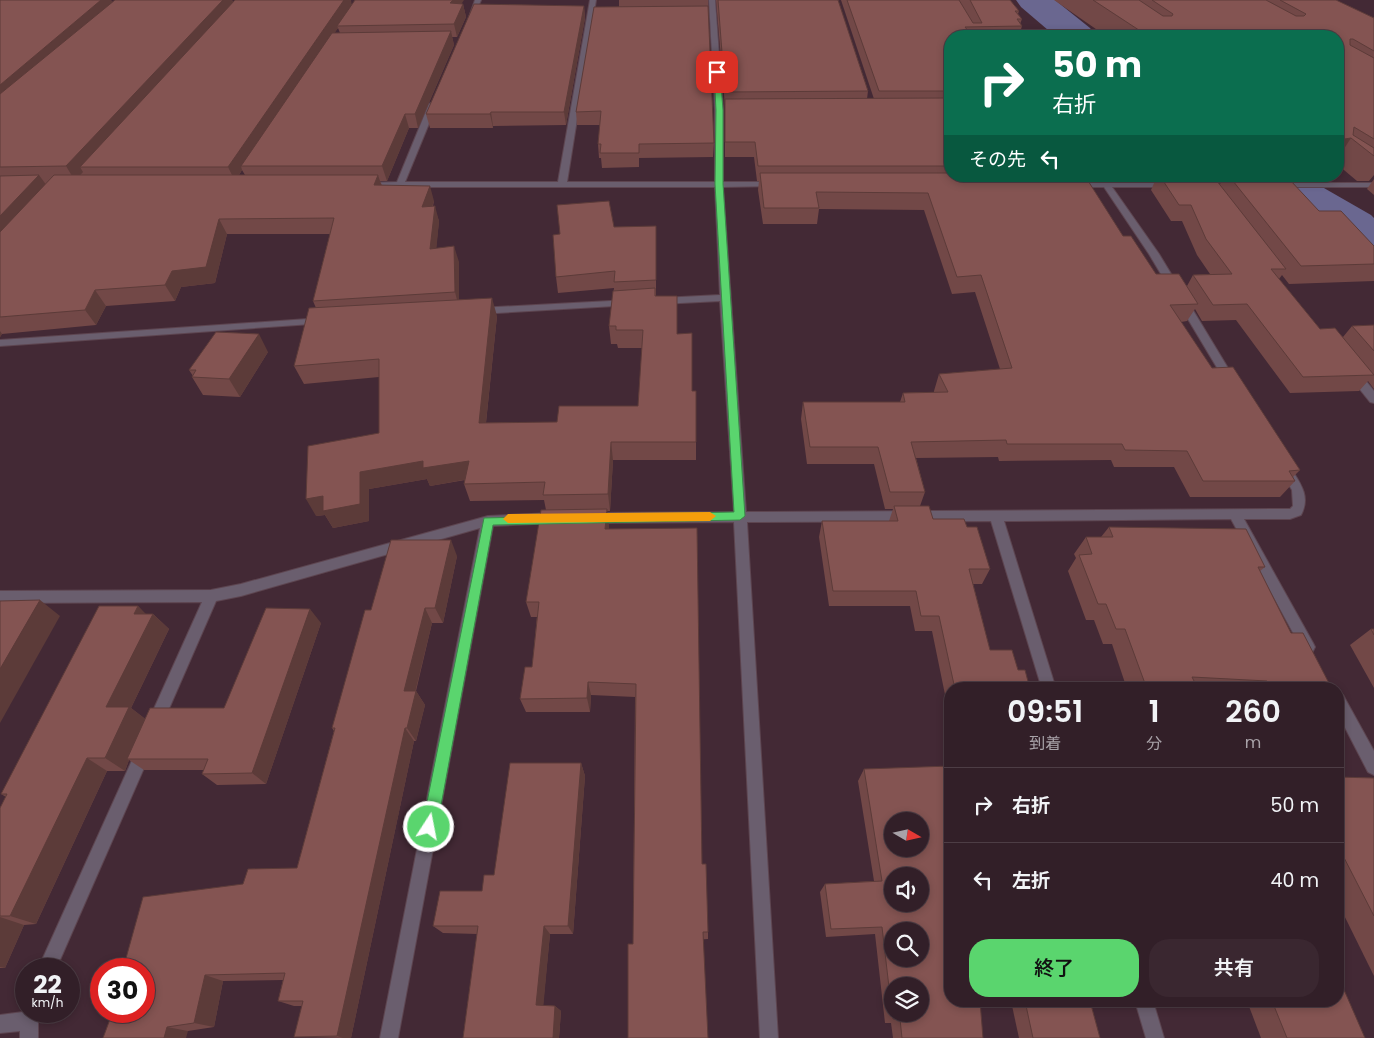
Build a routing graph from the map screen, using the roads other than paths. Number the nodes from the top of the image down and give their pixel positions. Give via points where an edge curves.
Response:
1 (478, 0) edge
2 (593, 0) edge
3 (712, 0) edge
4 (590, 16) junction
5 (599, 16) edge
6 (468, 25) edge
7 (436, 97) edge
8 (719, 184) junction
9 (789, 184) edge
10 (352, 185) edge
11 (400, 185) junction
12 (562, 185) junction
13 (1067, 185) edge
14 (1176, 185) edge
15 (1265, 185) edge
16 (1374, 185) edge
17 (1107, 186) junction
18 (725, 298) junction
19 (473, 311) edge
20 (334, 320) edge
21 (0, 343) edge
22 (1346, 364) edge
23 (1239, 394) edge
24 (1374, 399) edge
25 (1279, 459) edge
26 (1234, 513) junction
27 (740, 516) junction
28 (996, 516) junction
29 (488, 521) junction
30 (211, 596) junction
31 (0, 598) edge
32 (1312, 655) edge
33 (1047, 682) edge
34 (1344, 711) edge
35 (1374, 766) edge
36 (52, 958) edge
37 (1146, 1007) edge
38 (30, 1023) edge
39 (0, 1024) edge
40 (389, 1038) edge
41 (768, 1038) edge
42 (1155, 1038) edge

1 - 6 street
2 - 4 street
3 - 8 street via 708,15 724,110
4 - 5 street
4 - 12 street
7 - 11 street
8 - 9 street
8 - 12 street
8 - 18 street
10 - 11 street
11 - 12 street
13 - 17 street
14 - 17 street
15 - 16 street
17 - 23 street via 1154,254
18 - 19 street
18 - 27 street
20 - 21 street
22 - 24 street
25 - 26 street via 1299,492 1302,502 1297,512
26 - 28 street
26 - 32 street
27 - 28 street
27 - 29 street
27 - 41 street
28 - 33 street
29 - 30 street
29 - 40 street
30 - 31 street
30 - 36 street
34 - 35 street
37 - 42 street
38 - 39 street

